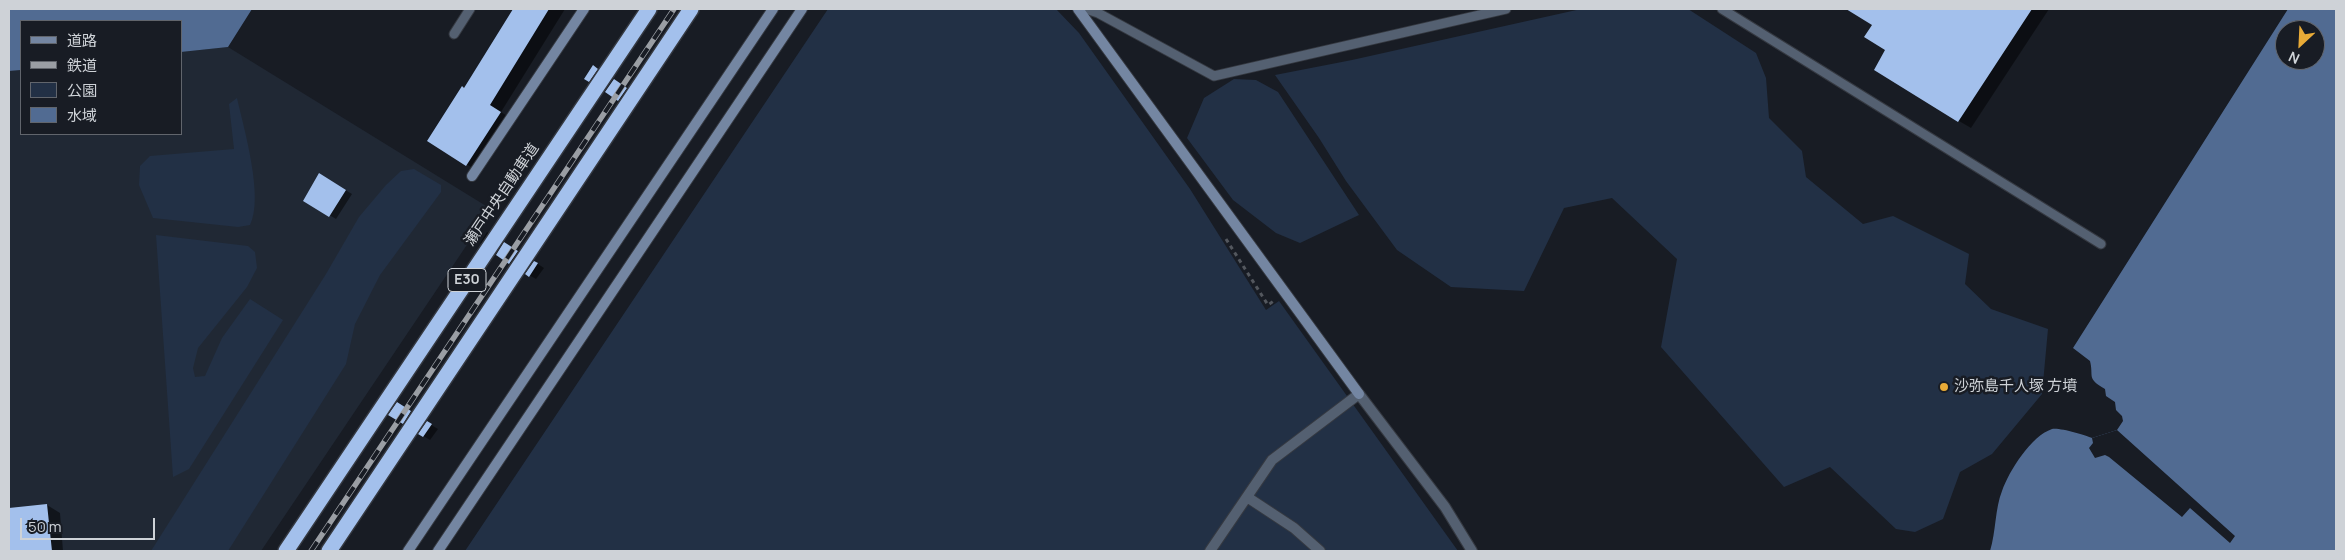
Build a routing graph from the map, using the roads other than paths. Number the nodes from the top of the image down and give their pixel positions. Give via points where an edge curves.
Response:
1 (470, 9) edge
2 (584, 9) edge
3 (649, 9) edge
4 (691, 9) edge
5 (773, 9) edge
6 (802, 9) edge
7 (1078, 9) edge
8 (1086, 9) edge
9 (1506, 9) edge
10 (1722, 9) edge
11 (454, 34) dead end
12 (472, 176) dead end
13 (2101, 244) dead end
14 (1359, 394) junction
15 (1247, 496) junction
16 (286, 551) edge
17 (328, 551) edge
18 (408, 551) edge
19 (438, 551) edge
20 (1210, 551) edge
21 (1320, 551) edge
22 (1472, 551) edge

1 - 11 lane
2 - 12 street
3 - 16 highway, 瀬戸中央自動車道 / E30
4 - 17 highway, E30
5 - 18 street
6 - 19 street
7 - 14 street
8 - 9 lane via 1214,76
10 - 13 lane
14 - 15 street via 1272,460
14 - 22 street via 1445,508
15 - 20 street
15 - 21 street via 1294,528

